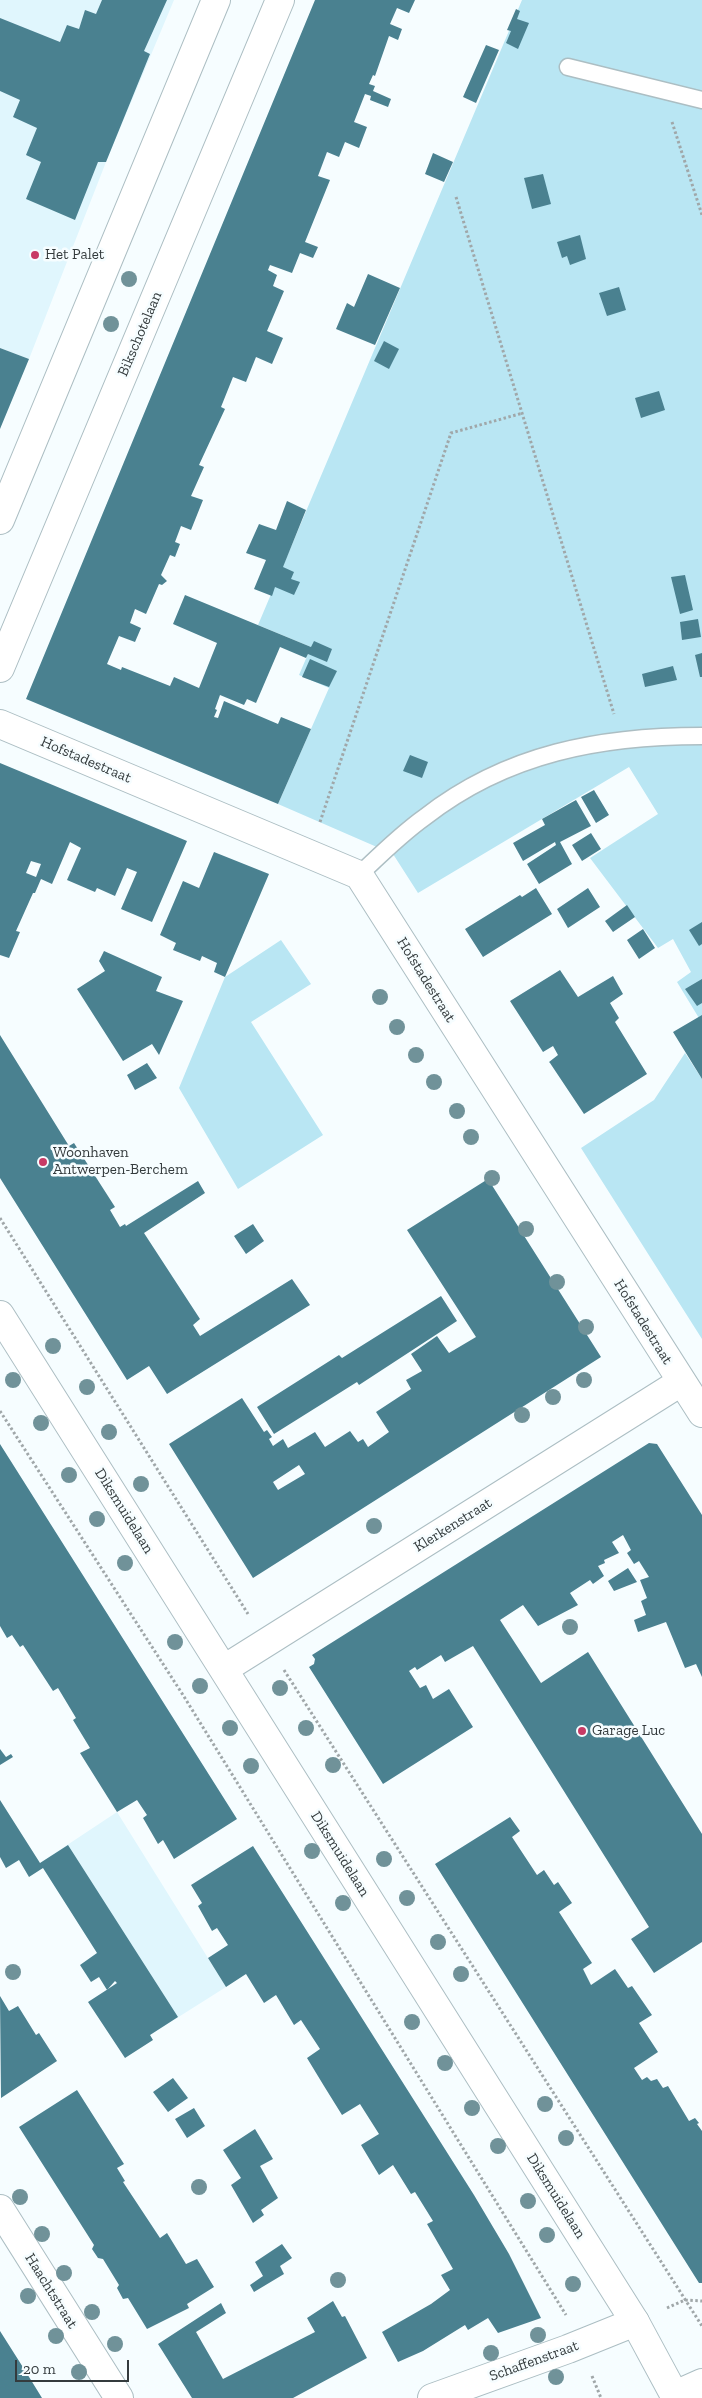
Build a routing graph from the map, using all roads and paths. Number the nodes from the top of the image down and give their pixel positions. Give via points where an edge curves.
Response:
1 (216, 0) edge
2 (280, 0) edge
3 (568, 67) dead end
4 (662, 90) junction
5 (702, 100) edge
6 (456, 197) dead end
7 (702, 215) edge
8 (523, 413) junction
9 (0, 520) edge
10 (0, 668) edge
11 (0, 724) edge
12 (702, 736) edge
13 (622, 739) junction
14 (309, 854) junction
15 (359, 875) junction
16 (0, 1218) edge
17 (0, 1315) edge
18 (681, 1382) junction
19 (0, 1410) edge
20 (702, 1413) edge
21 (266, 1643) junction
22 (224, 1669) junction
23 (0, 2208) edge
24 (685, 2300) junction
25 (702, 2301) edge
26 (635, 2322) junction
27 (702, 2326) edge
28 (579, 2344) junction
29 (702, 2384) edge
30 (675, 2397) edge
31 (119, 2398) edge
32 (432, 2398) edge

1 - 9 street
2 - 10 street, Bikschotelaan
3 - 4 lane
4 - 5 lane
4 - 7 path
6 - 8 path
8 - 13 path
8 - 14 path via 451,433
11 - 14 street, Hofstadestraat
12 - 13 lane
13 - 15 lane via 544,755 499,772 426,815
14 - 15 street, Hofstadestraat
15 - 18 street, Hofstadestraat
16 - 21 path
17 - 22 street, Diksmuidelaan
18 - 20 street, Hofstadestraat
18 - 21 street, Klerkenstraat
19 - 28 path via 183,1695 569,2320
21 - 22 street, Klerkenstraat
21 - 24 path
22 - 26 street, Diksmuidelaan
23 - 31 street, Haachtstraat
24 - 25 path
24 - 27 path
26 - 28 street, Schaffenstraat
26 - 30 street, Diksmuidelaan
28 - 32 street, Schaffenstraat
29 - 30 street

